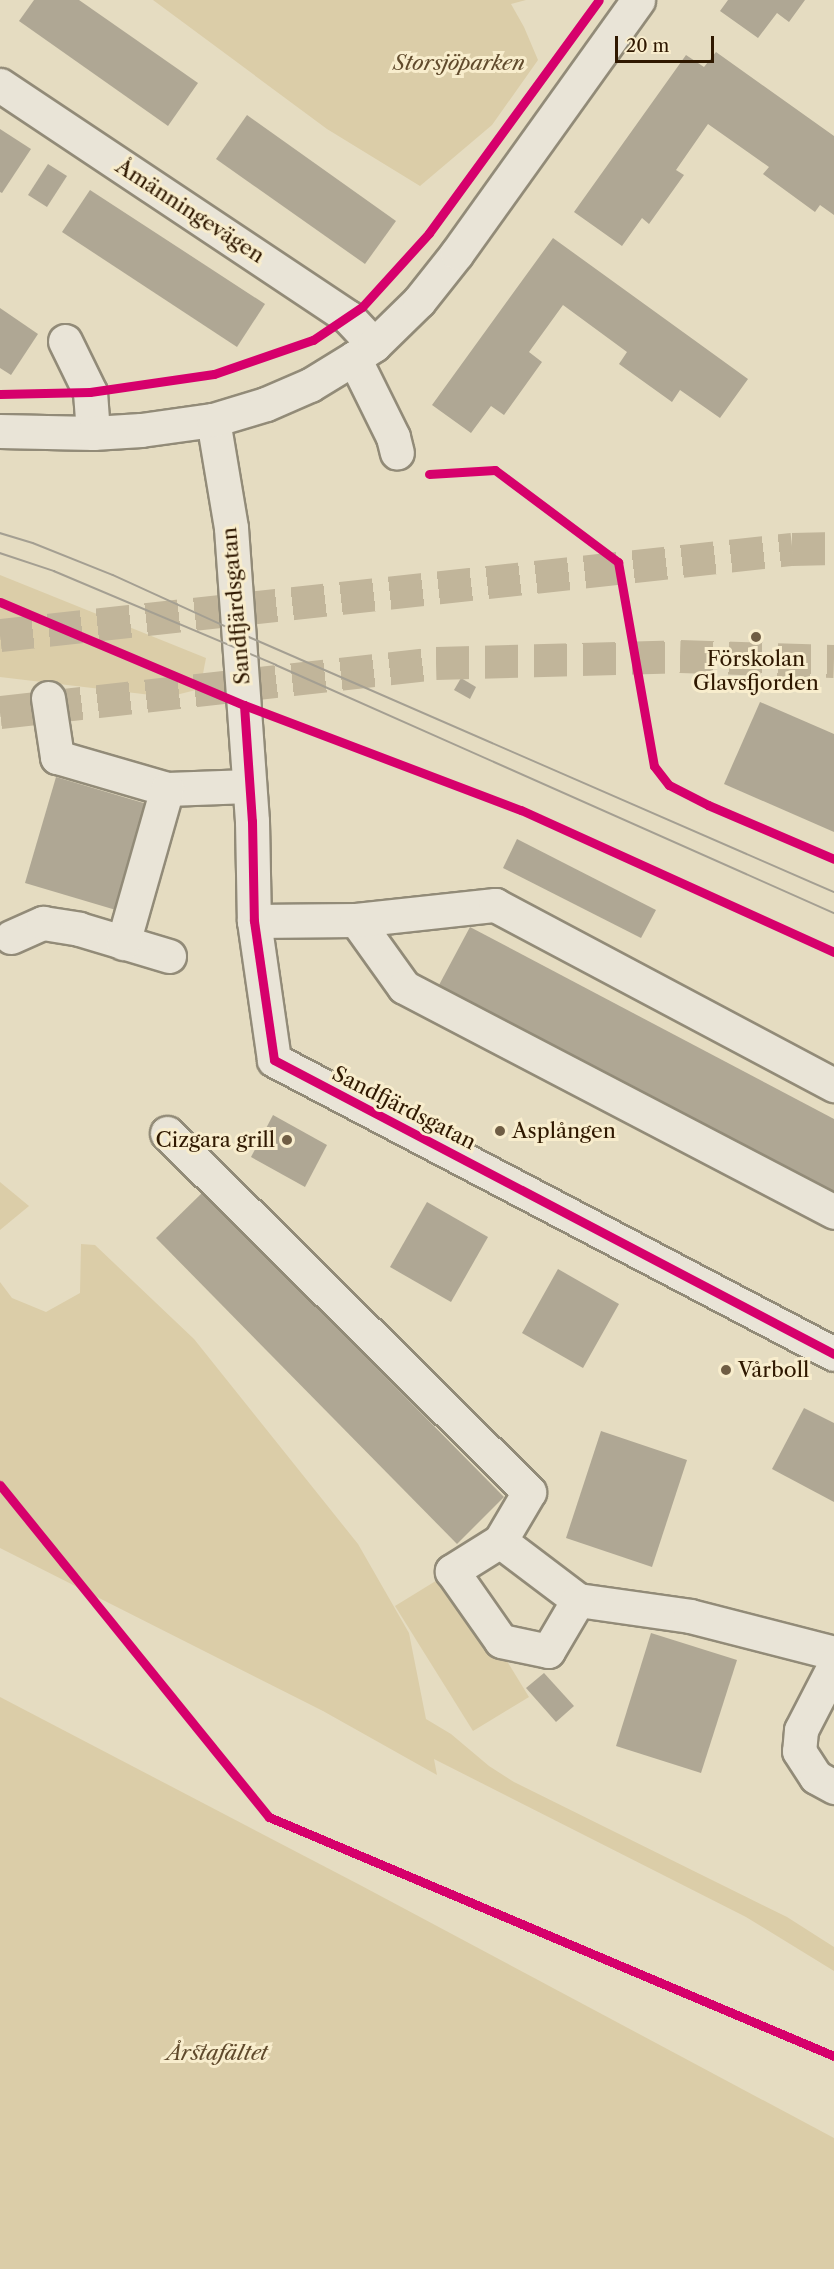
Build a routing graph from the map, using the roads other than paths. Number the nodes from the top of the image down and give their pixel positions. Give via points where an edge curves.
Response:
1 (638, 0) edge
2 (0, 85) edge
3 (65, 341) dead end
4 (364, 352) junction
5 (213, 420) junction
6 (0, 431) edge
7 (93, 433) junction
8 (397, 453) dead end
9 (48, 698) dead end
10 (249, 786) junction
11 (167, 789) junction
12 (356, 920) junction
13 (254, 921) junction
14 (11, 937) dead end
15 (123, 943) junction
16 (169, 956) dead end
17 (834, 1085) edge
18 (167, 1133) dead end
19 (834, 1212) edge
20 (834, 1354) edge
21 (500, 1541) junction
22 (578, 1600) junction
23 (834, 1653) edge
24 (834, 1666) edge
25 (834, 1786) edge

1 - 4 street via 458,253 419,301
2 - 4 street, Åmänningevägen via 348,316
3 - 7 street via 90,392
4 - 5 street via 301,389
4 - 8 street, Åmänningevägen
5 - 7 street
5 - 10 street, Sandfjärdsgatan via 231,528
6 - 7 street
9 - 11 street via 57,757
10 - 11 street
10 - 13 street, Sandfjärdsgatan
11 - 15 street
12 - 13 street
12 - 17 street via 495,905
12 - 19 street via 404,987
13 - 20 street, Sandfjärdsgatan via 274,1060
14 - 15 street via 43,923 79,928
15 - 16 street
18 - 21 street via 529,1492
21 - 22 street
21 - 22 street via 452,1571 501,1641 548,1651
22 - 23 street via 690,1616
24 - 25 street via 801,1730 799,1751 816,1777

